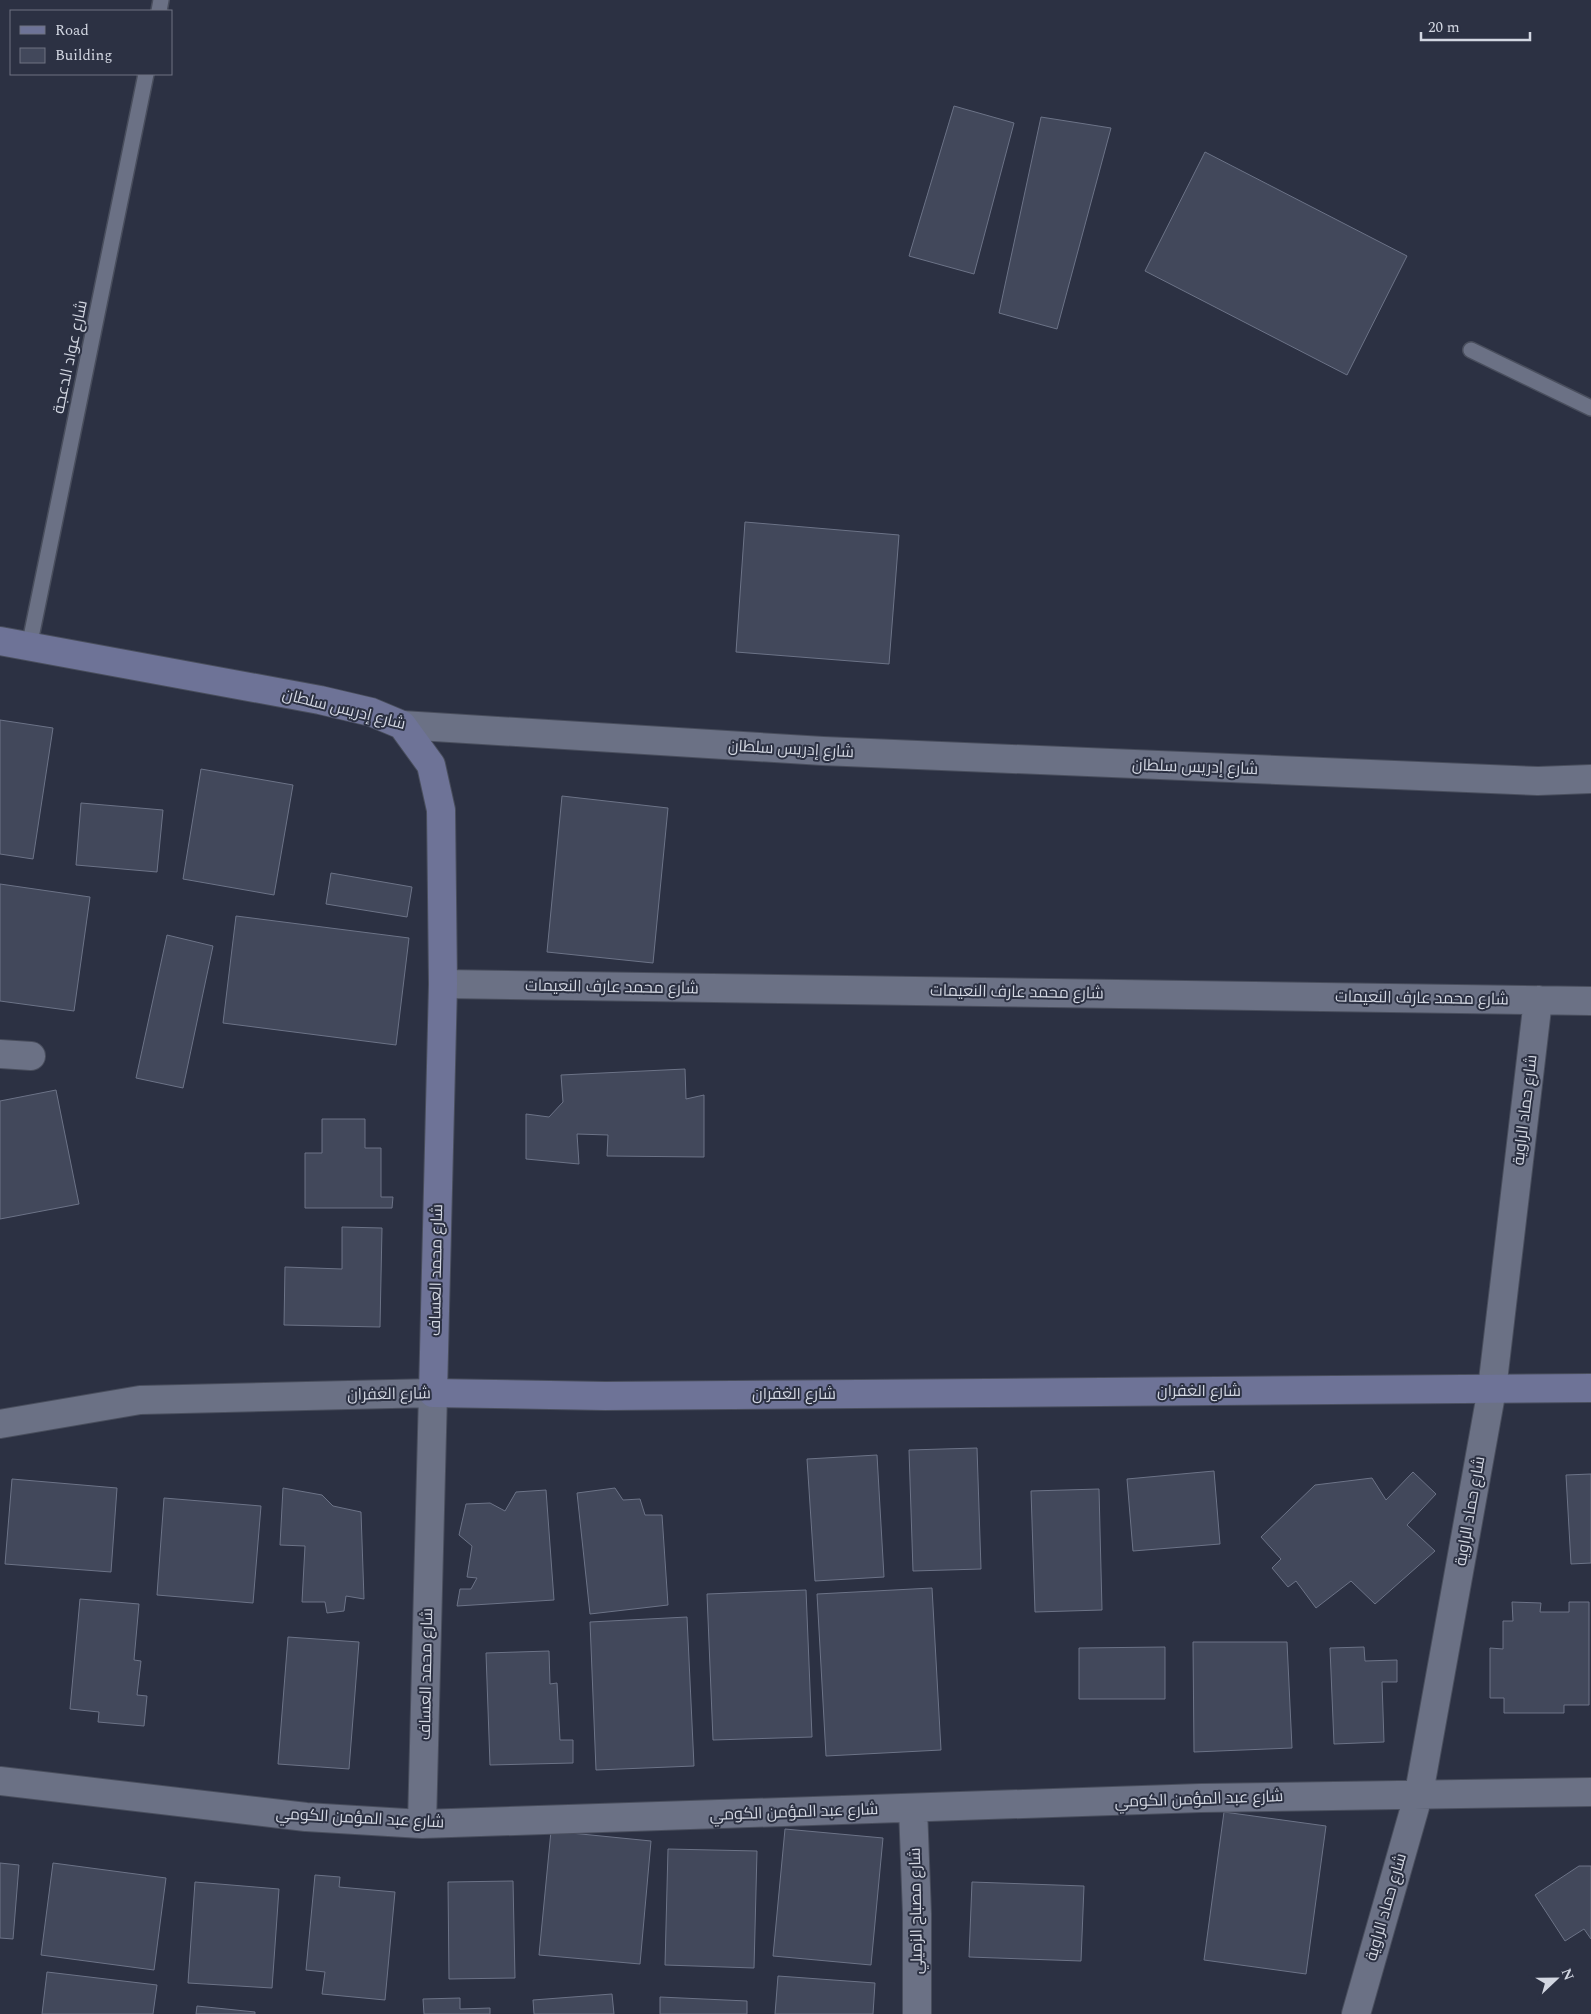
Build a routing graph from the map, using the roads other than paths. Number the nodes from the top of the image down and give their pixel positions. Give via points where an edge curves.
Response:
1 (146, 75) edge
2 (1471, 350) dead end
3 (1591, 408) edge
4 (0, 641) edge
5 (29, 647) junction
6 (402, 725) junction
7 (1591, 779) edge
8 (443, 984) junction
9 (1538, 1000) junction
10 (1591, 1001) edge
11 (0, 1054) edge
12 (31, 1056) dead end
13 (1591, 1388) edge
14 (1492, 1389) junction
15 (433, 1392) junction
16 (0, 1424) edge
17 (0, 1781) edge
18 (1591, 1792) edge
19 (1419, 1793) junction
20 (913, 1808) junction
21 (422, 1824) junction
22 (917, 2014) edge
23 (1356, 2014) edge

1 - 5 lane, شارع عواد الدعجة
2 - 3 lane
4 - 5 street, شارع إدريس سلطان
5 - 6 street, شارع إدريس سلطان via 320,700 371,712
6 - 7 street, شارع إدريس سلطان via 823,751 1538,781
6 - 8 street, شارع محمد العساف via 431,765 441,810
8 - 9 street, شارع محمد عارف النعيمات
8 - 15 street, شارع محمد العساف
9 - 10 street, شارع محمد عارف النعيمات
9 - 14 street, شارع حماد الراوية
11 - 12 street
13 - 14 street, شارع الغفران
14 - 15 street, شارع الغفران via 615,1396
14 - 19 street, شارع حماد الراوية
15 - 16 street, شارع الغفران via 140,1400
15 - 21 street, شارع محمد العساف
17 - 21 street, شارع عبد المؤمن الكومي via 306,1817
18 - 19 street, شارع عبد المؤمن الكومي
19 - 20 street, شارع عبد المؤمن الكومي
19 - 23 street, شارع حماد الراوية
20 - 21 street, شارع عبد المؤمن الكومي
20 - 22 street, شارع مصباح الزميلي

